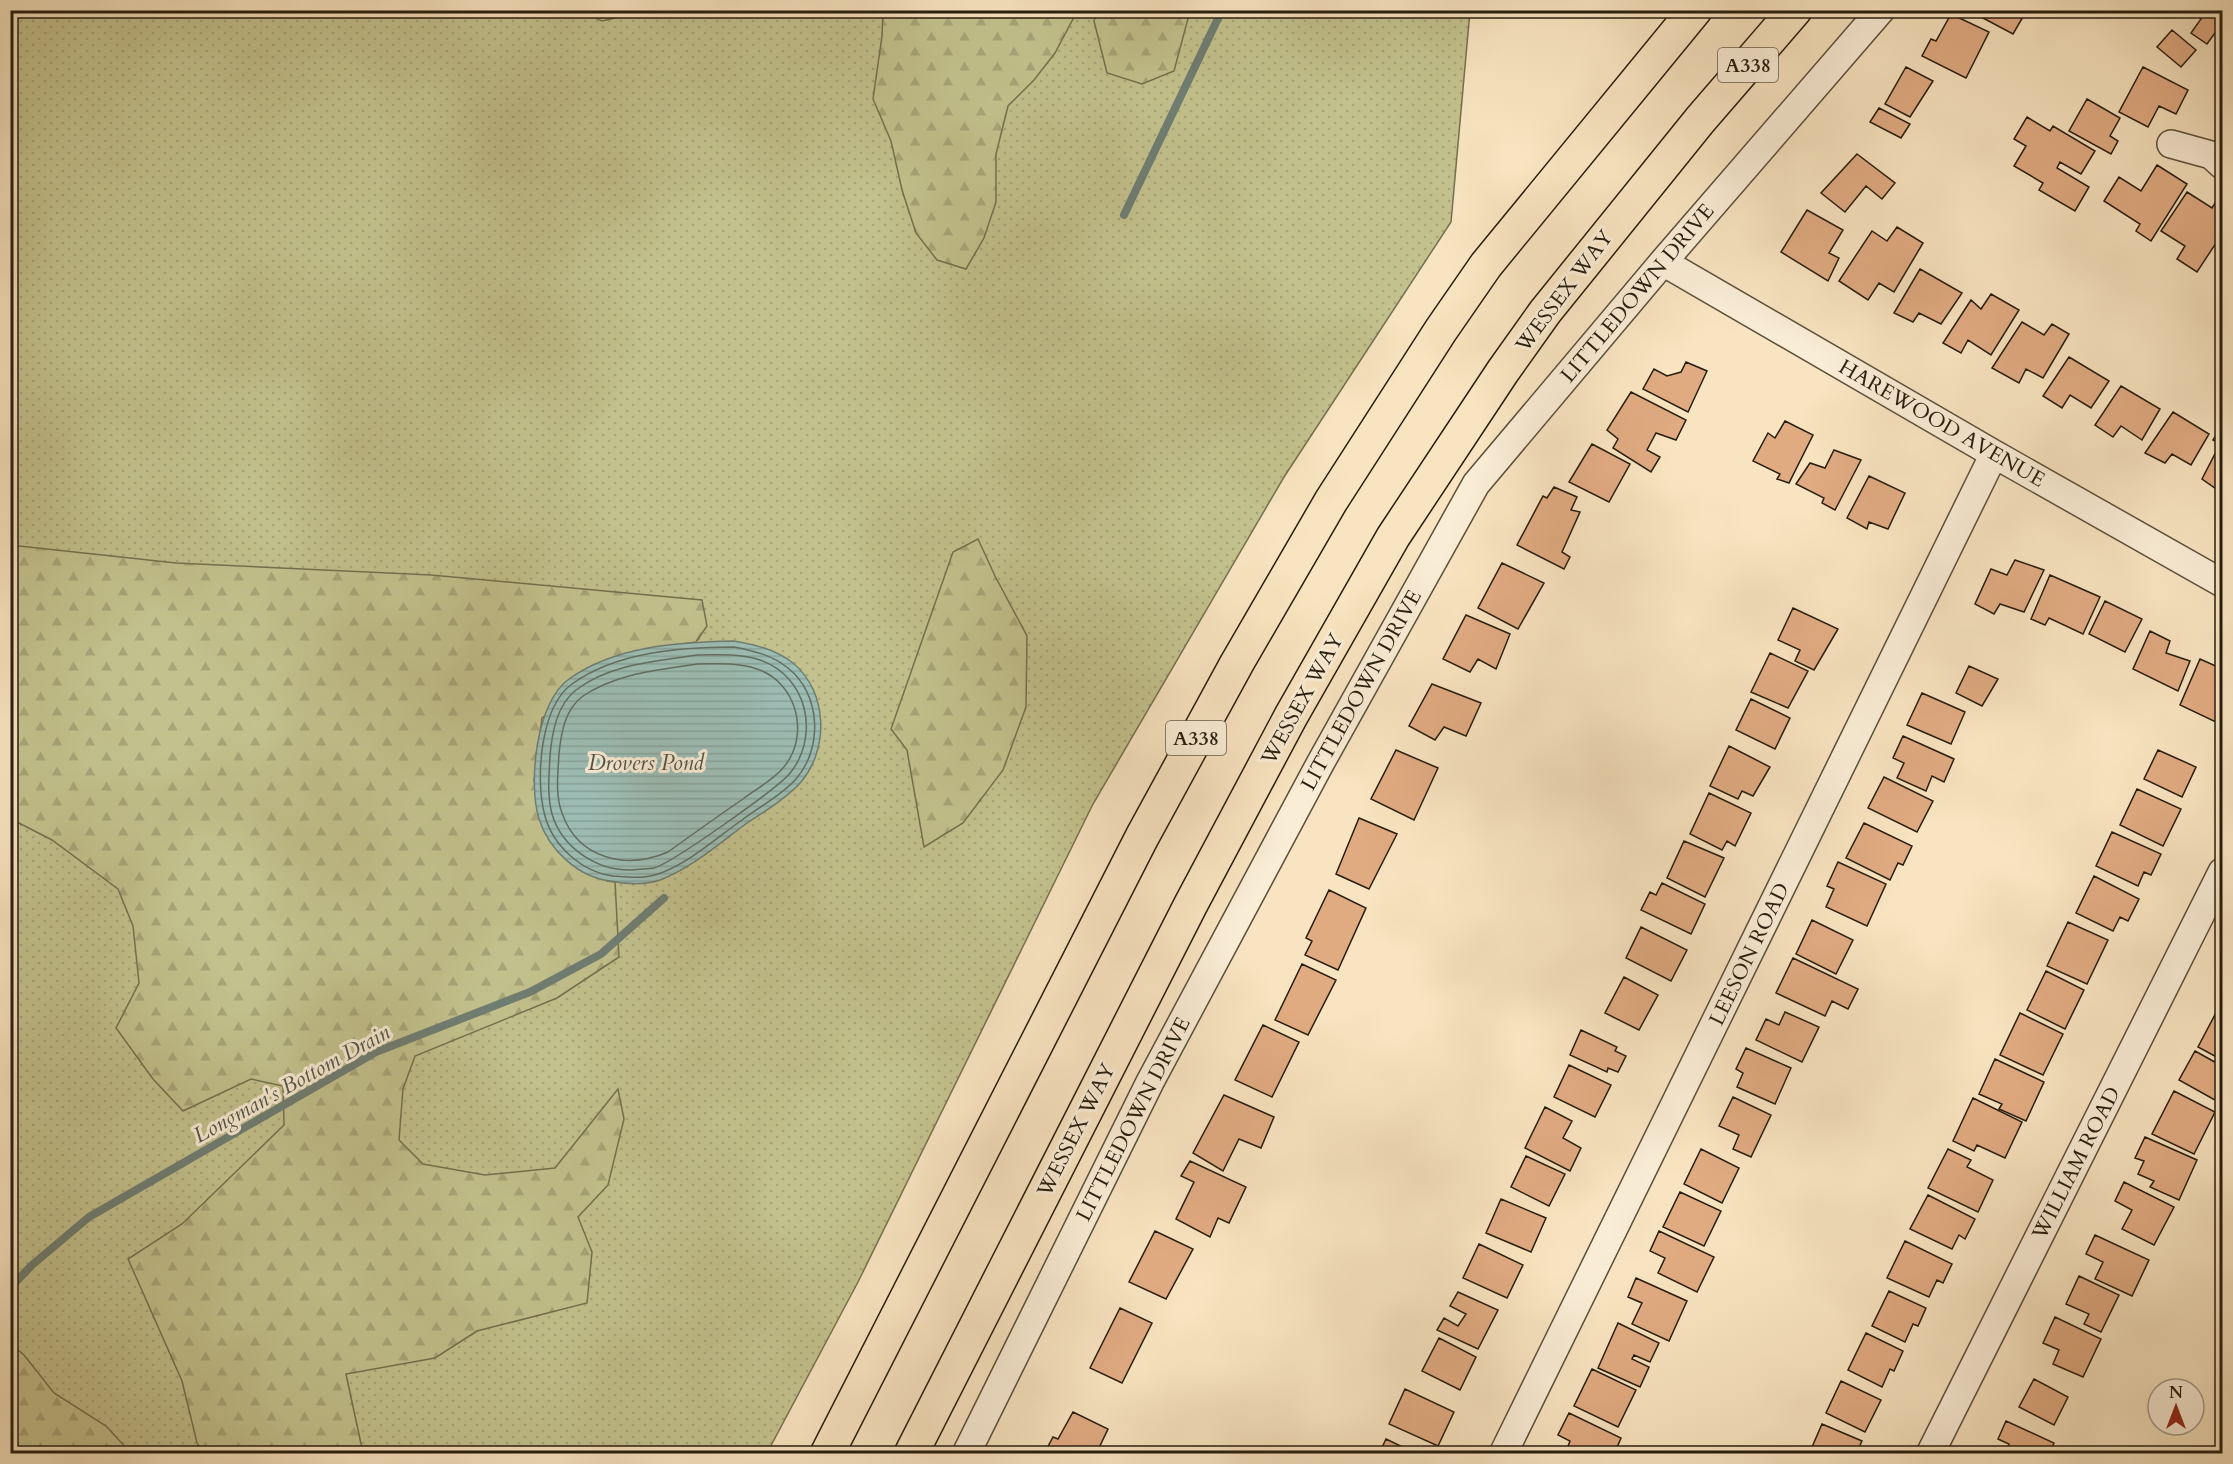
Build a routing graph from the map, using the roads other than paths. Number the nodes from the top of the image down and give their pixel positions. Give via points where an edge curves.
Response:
1 (1695, 10) edge
2 (1795, 10) edge
3 (1881, 10) edge
4 (2171, 144) dead end
5 (2219, 153) edge
6 (1663, 262) junction
7 (1994, 454) junction
8 (2223, 584) edge
9 (2223, 872) edge
10 (827, 1454) edge
11 (911, 1454) edge
12 (966, 1454) edge
13 (1503, 1454) edge
14 (1930, 1454) edge

1 - 10 highway, A338 via 1486,265 1330,501 1142,837
2 - 11 highway, WESSEX WAY / A338 via 1545,312 1393,537 1291,716 1191,904
3 - 6 street, LITTLEDOWN DRIVE
4 - 5 street
6 - 7 street, HAREWOOD AVENUE
6 - 12 street, LITTLEDOWN DRIVE via 1476,484 1150,1082
7 - 8 street, HAREWOOD AVENUE
7 - 13 street, LEESON ROAD
9 - 14 street, WILLIAM ROAD

